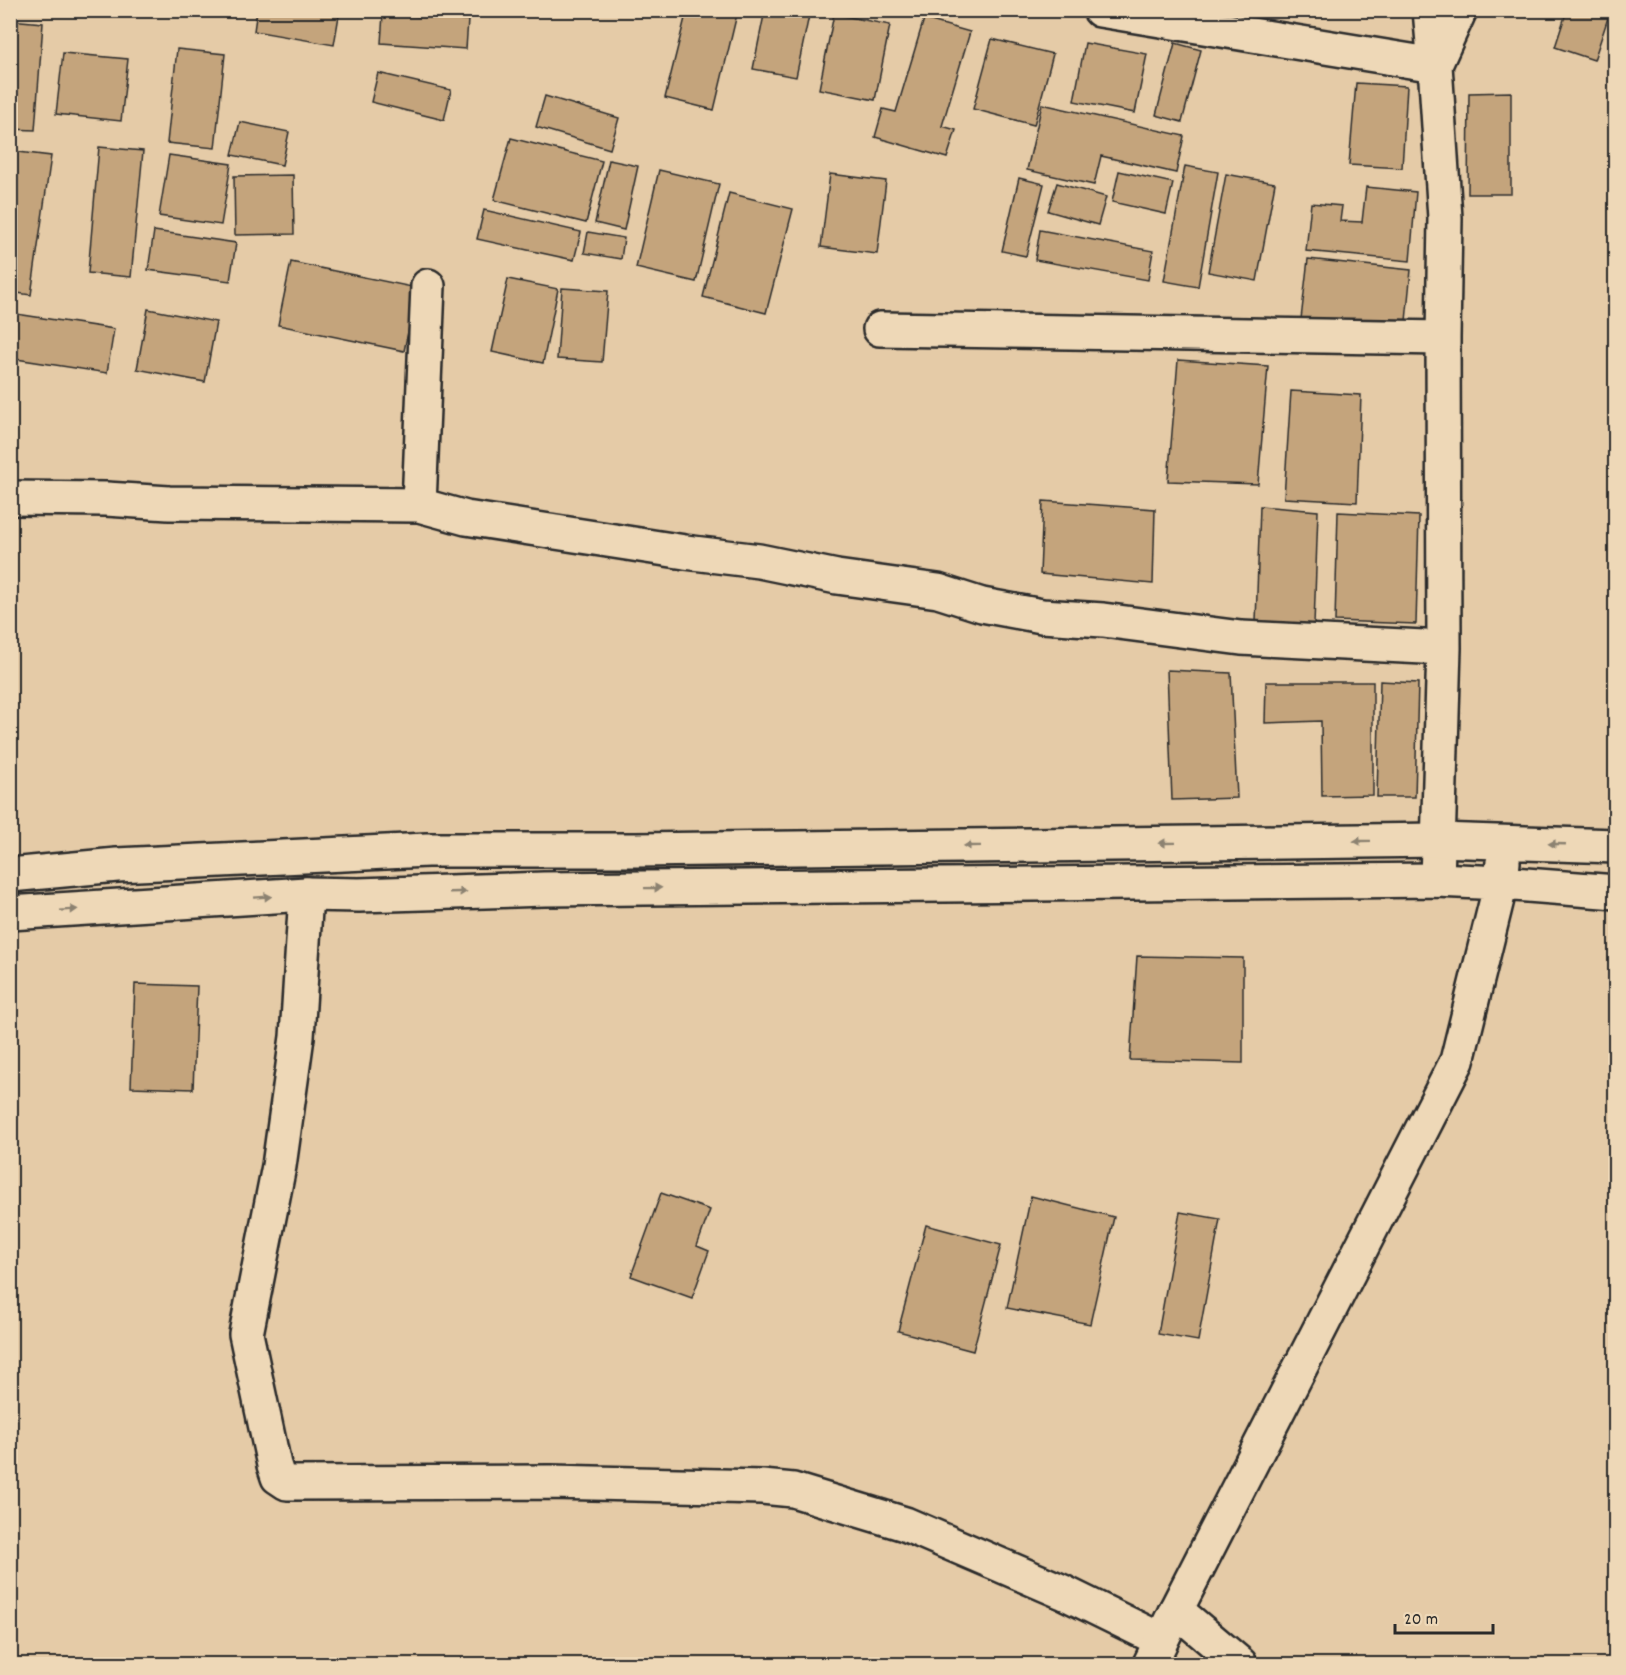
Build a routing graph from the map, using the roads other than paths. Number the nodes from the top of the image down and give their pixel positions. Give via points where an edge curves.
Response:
1 (1100, 10) edge
2 (1430, 10) edge
3 (1460, 10) edge
4 (1435, 65) junction
5 (428, 286) dead end
6 (880, 329) dead end
7 (1443, 338) junction
8 (10, 498) edge
9 (418, 505) junction
10 (1444, 648) junction
11 (1439, 840) junction
12 (1504, 843) junction
13 (1616, 846) edge
14 (10, 875) edge
15 (1437, 880) junction
16 (1501, 883) junction
17 (1616, 892) edge
18 (306, 894) junction
19 (10, 914) edge
20 (1176, 1610) junction
21 (1156, 1652) edge
22 (1240, 1665) edge

1 - 4 street
2 - 4 street
3 - 4 street
4 - 7 street via 1445,218
5 - 9 street
6 - 7 street
7 - 10 street
8 - 9 street
9 - 10 street via 466,518 938,591 982,605 1042,616 1241,638
10 - 11 street
11 - 12 street
11 -> 14 street via 427,850
11 - 15 street
13 -> 12 street
12 - 16 street
15 - 16 street
18 -> 15 street
16 - 17 street
16 - 20 street via 1457,1061
19 -> 18 street
18 - 21 street via 297,1036 279,1166 246,1334 278,1477 287,1483 551,1482 793,1490 905,1524 1063,1592
20 - 21 street
20 - 22 street

